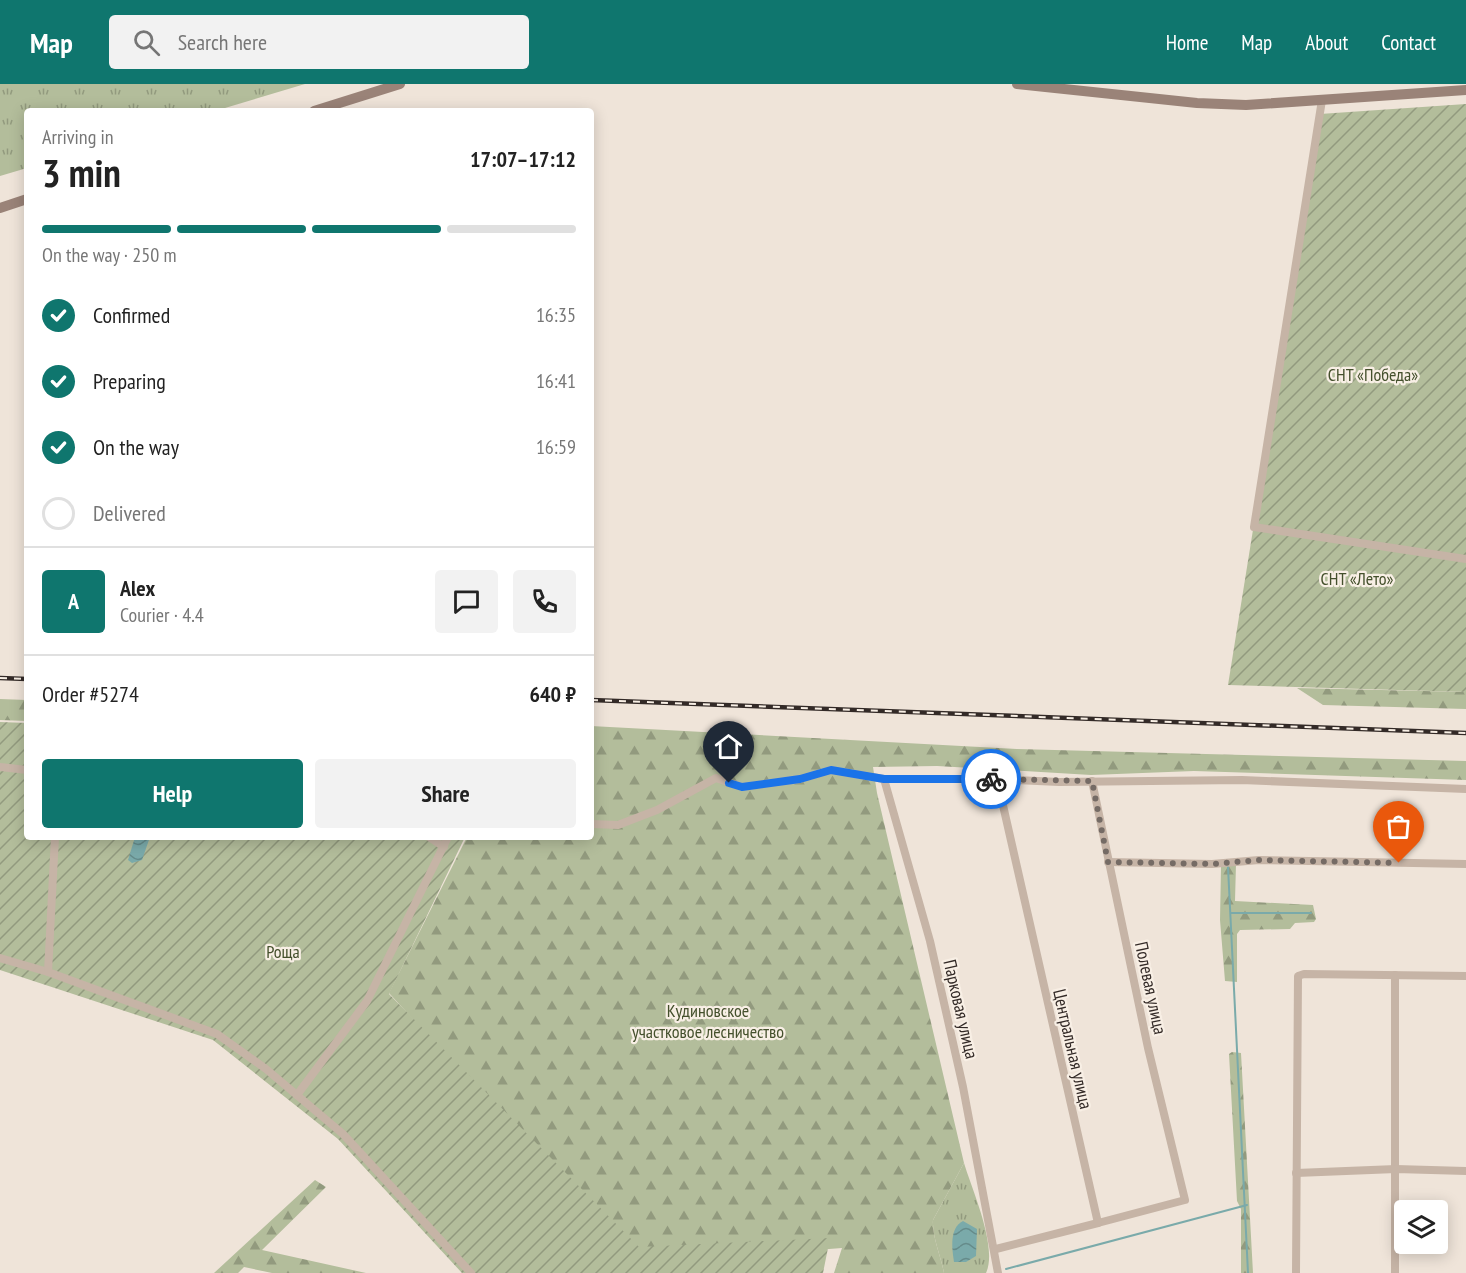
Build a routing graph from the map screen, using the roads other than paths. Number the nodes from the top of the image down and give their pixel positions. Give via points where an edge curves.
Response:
1 (400, 84) edge
2 (1017, 84) edge
3 (1466, 90) edge
4 (1322, 100) junction
5 (324, 108) edge
6 (24, 200) edge
7 (0, 208) edge
8 (1466, 559) edge
9 (0, 767) edge
10 (24, 770) edge
11 (997, 778) junction
12 (884, 779) junction
13 (1092, 781) junction
14 (1466, 789) edge
15 (594, 824) edge
16 (55, 840) edge
17 (434, 840) edge
18 (447, 840) edge
19 (444, 847) junction
20 (1108, 862) junction
21 (1466, 864) edge
22 (0, 958) edge
23 (48, 972) junction
24 (1395, 975) junction
25 (1466, 976) edge
26 (297, 1095) junction
27 (1396, 1169) junction
28 (1466, 1171) edge
29 (1296, 1173) junction
30 (1098, 1223) junction
31 (996, 1250) junction
32 (471, 1273) edge
33 (998, 1273) edge
34 (1296, 1273) edge
35 (1395, 1273) edge

1 - 5 main road
2 - 4 main road via 1197,103 1245,105
3 - 4 main road
4 - 8 street via 1254,527
6 - 7 main road
9 - 10 street
11 - 12 street
11 - 13 street
11 - 30 street, Центральная улица
12 - 15 street via 831,770 800,779 742,787 716,778 657,810 618,825
12 - 31 street, Парковая улица via 930,941
13 - 14 street via 1242,780
13 - 20 street, Полевая улица
16 - 23 street
17 - 19 street
18 - 19 street
19 - 26 street via 367,1001
20 - 21 street
20 - 30 street, Полевая улица via 1185,1200
22 - 23 street
23 - 26 street via 217,1034
24 - 25 street
24 - 27 street
24 - 29 street via 1304,974 1295,980
26 - 32 street via 343,1134
27 - 28 street
27 - 29 street
27 - 35 street
29 - 34 street
30 - 31 street
31 - 33 street, Парковая улица

